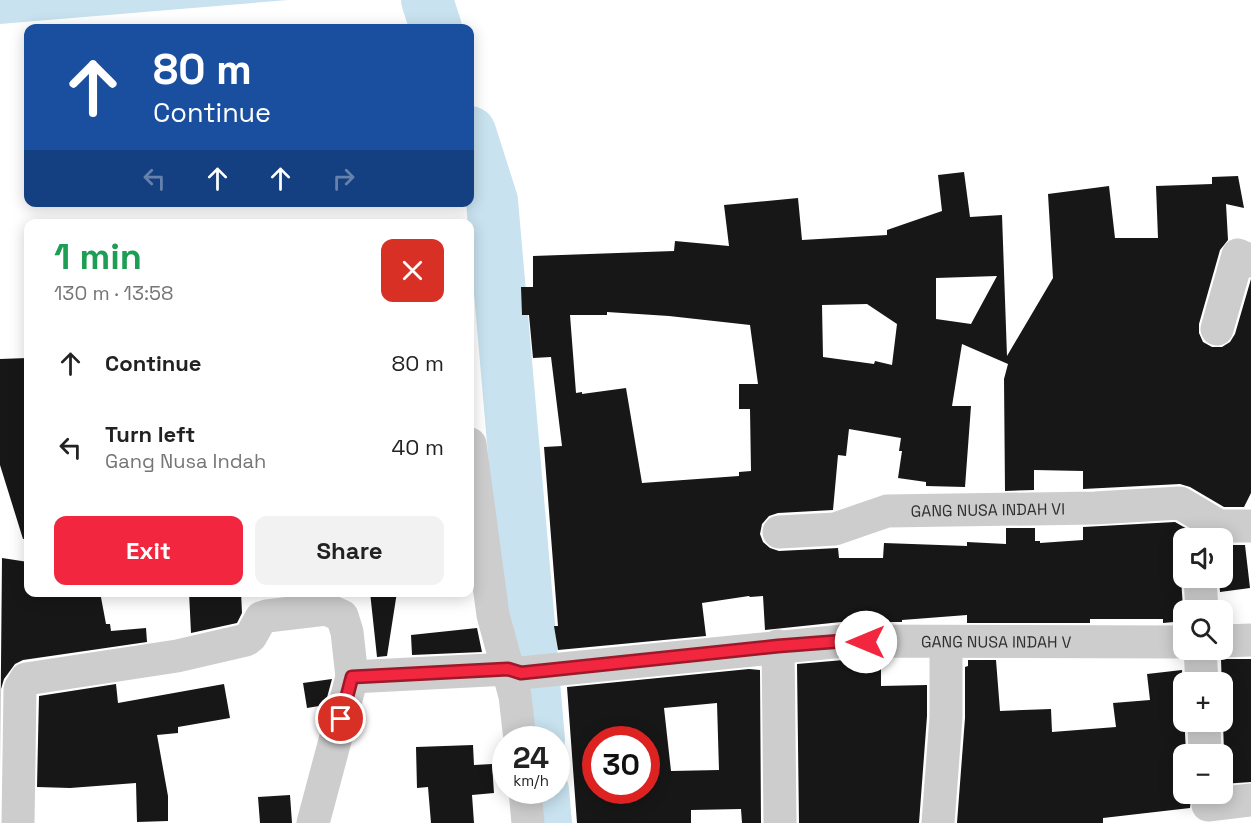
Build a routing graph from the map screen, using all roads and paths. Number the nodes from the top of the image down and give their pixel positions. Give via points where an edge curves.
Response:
1 (1251, 261) edge
2 (1217, 329) dead end
3 (474, 474) edge
4 (1197, 525) edge
5 (1251, 526) edge
6 (778, 532) dead end
7 (1251, 640) edge
8 (1233, 641) edge
9 (946, 642) junction
10 (1173, 642) edge
11 (778, 646) junction
12 (527, 671) junction
13 (352, 677) junction
14 (518, 726) edge
15 (1251, 800) edge
16 (526, 804) edge
17 (1208, 807) edge
18 (18, 823) edge
19 (312, 823) edge
20 (528, 823) edge
21 (780, 823) edge
22 (938, 823) edge

1 - 2 street via 1238,255
3 - 12 street via 493,615
4 - 5 street, GANG NUSA INDAH VI
4 - 6 street, GANG NUSA INDAH VI via 1180,503 887,511 835,529
7 - 8 street
9 - 10 street, GANG NUSA INDAH V
9 - 11 street, GANG NUSA INDAH V via 843,641
9 - 22 street via 946,717
11 - 12 street, GANG NUSA INDAH V
11 - 21 street
12 - 13 street, GANG NUSA INDAH V
12 - 14 street via 515,696
13 - 18 street via 342,616 326,609 261,618 246,639 177,656 26,680 20,689
13 - 19 street
15 - 17 street
16 - 20 street

